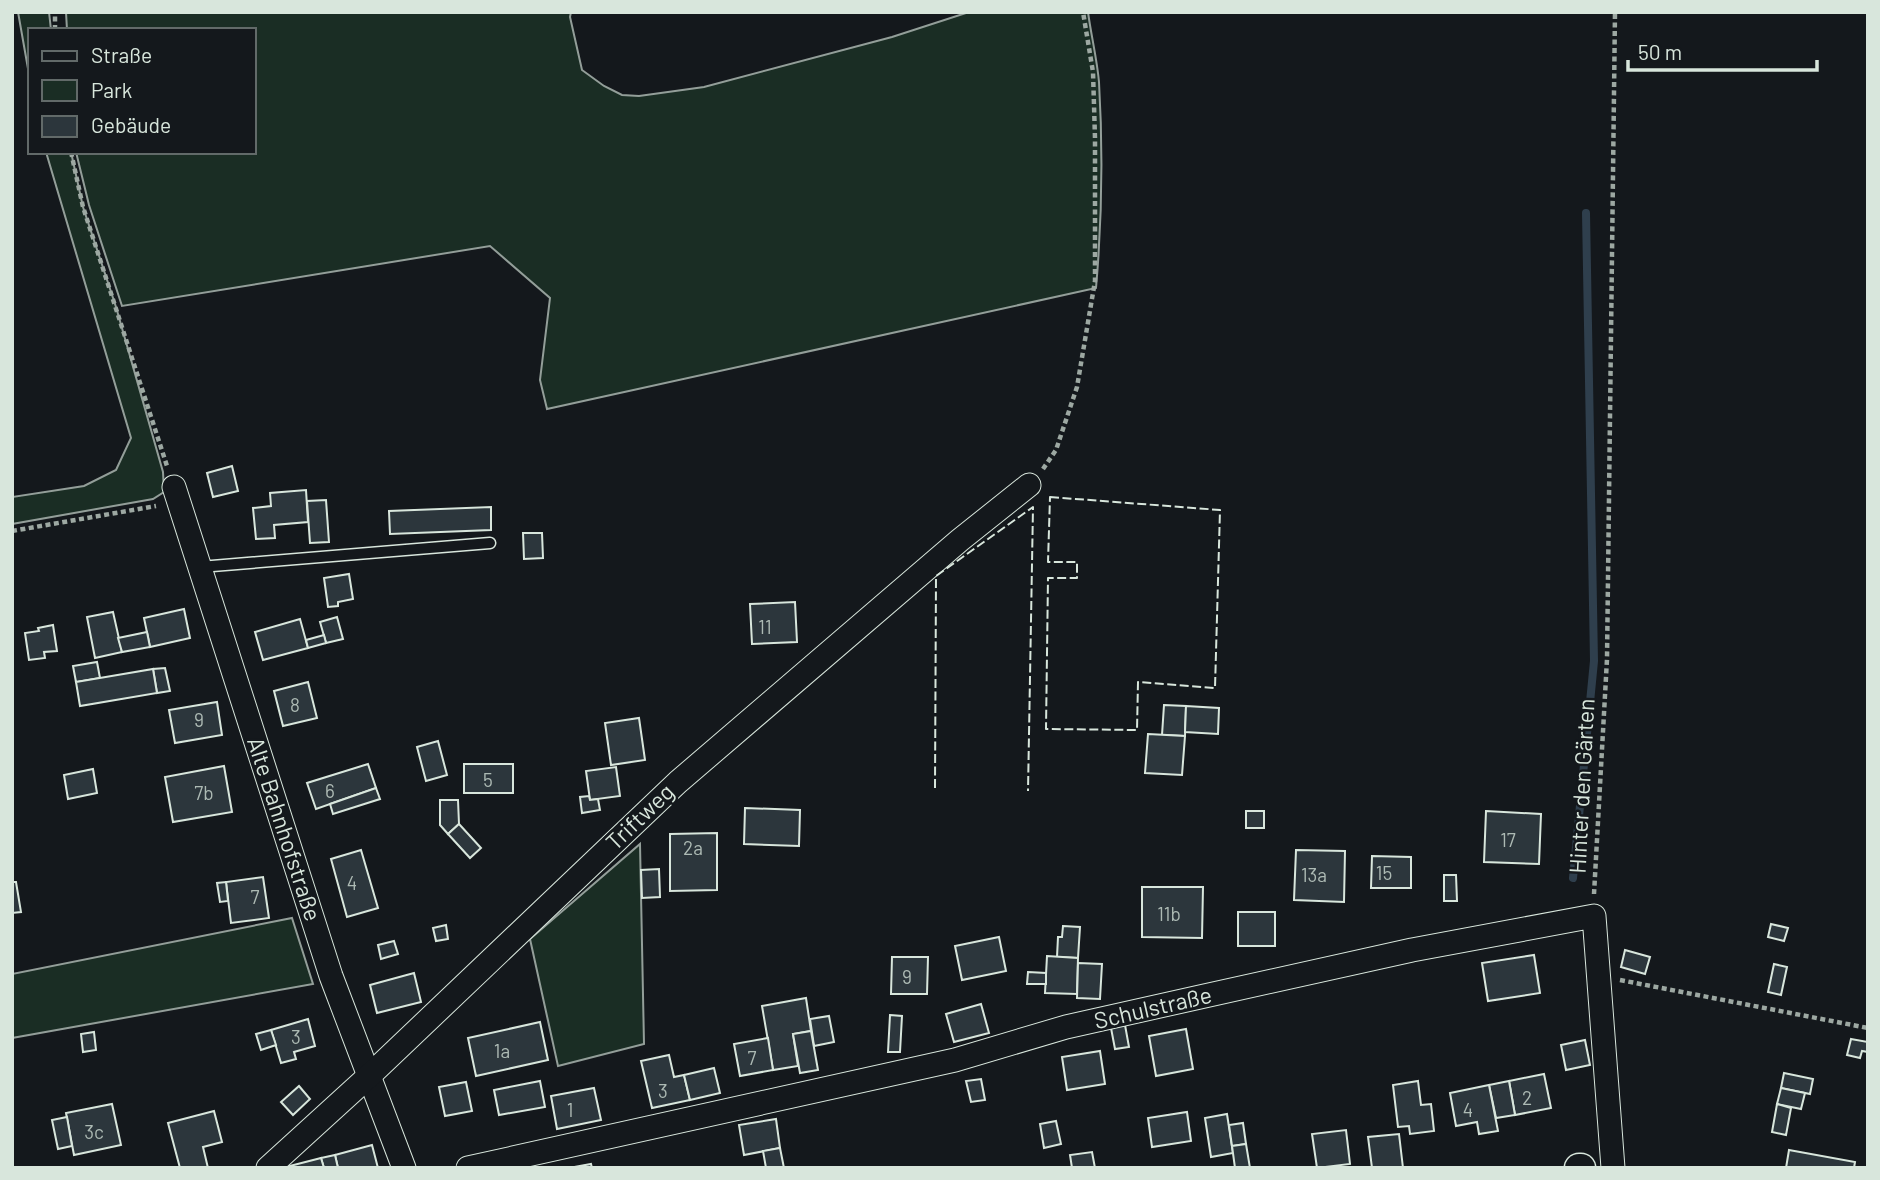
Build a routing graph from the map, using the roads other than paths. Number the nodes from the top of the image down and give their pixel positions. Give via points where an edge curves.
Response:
1 (1029, 485) road end
2 (176, 495) road end
3 (490, 543) dead end
4 (199, 567) junction
5 (369, 1076) junction
6 (268, 1168) edge
7 (404, 1168) edge
8 (468, 1168) edge
9 (1613, 1168) edge

1 - 5 street, Triftweg via 678,782
2 - 4 street, Alte Bahnhofstraße
3 - 4 lane
4 - 5 street, Alte Bahnhofstraße via 331,976
5 - 6 street, Triftweg
5 - 7 street, Alte Bahnhofstraße
8 - 9 street, Schulstraße via 955,1060 1066,1027 1412,950 1594,916

